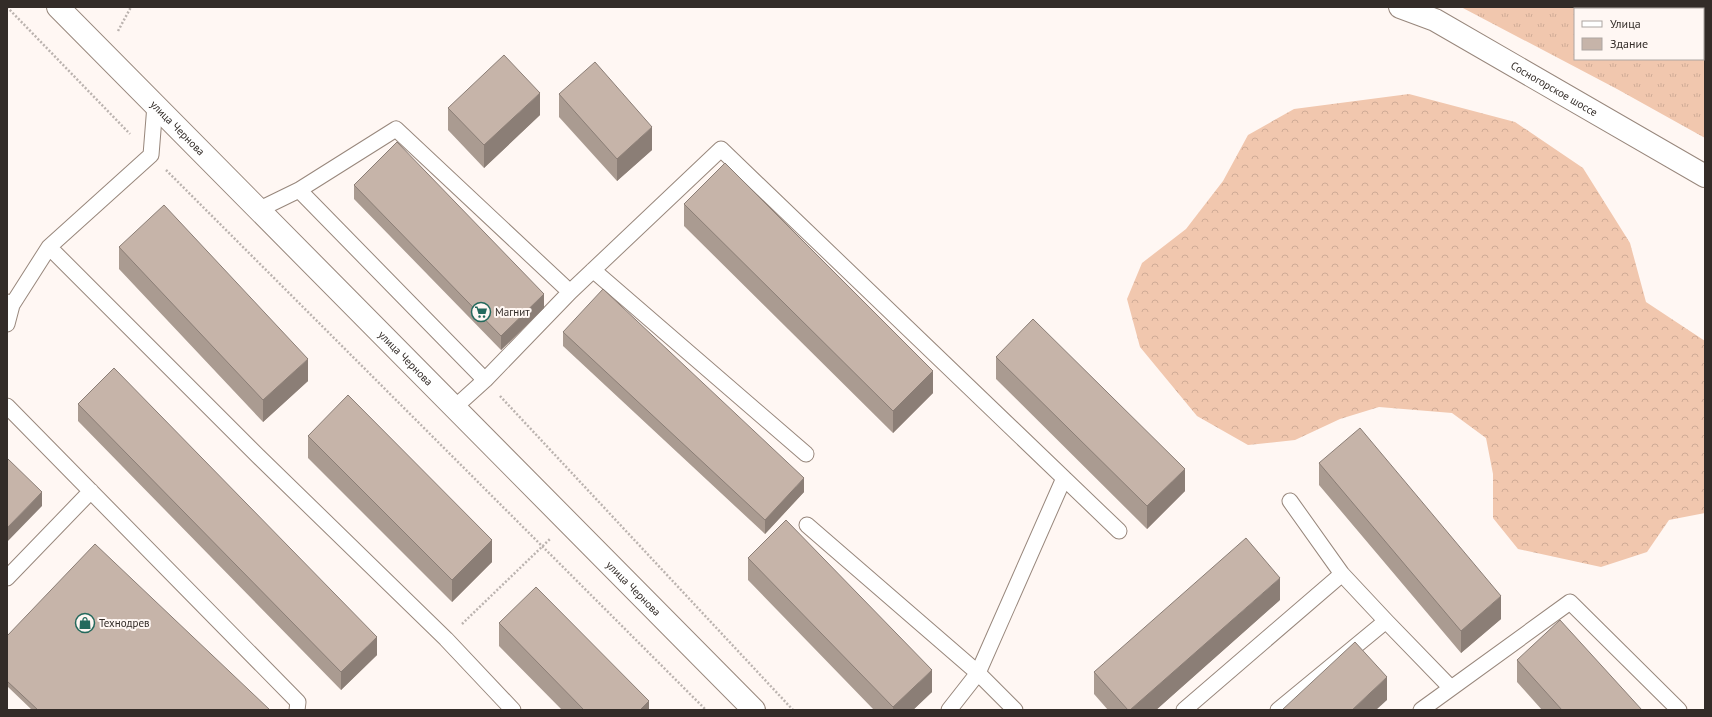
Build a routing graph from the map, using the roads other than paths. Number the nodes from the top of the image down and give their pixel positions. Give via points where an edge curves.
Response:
1 (58, 7) edge
2 (1400, 7) edge
3 (155, 105) junction
4 (1705, 176) edge
5 (299, 190) junction
6 (258, 210) junction
7 (49, 247) junction
8 (593, 270) junction
9 (570, 292) junction
10 (9, 303) edge
11 (7, 324) edge
12 (485, 380) junction
13 (7, 406) edge
14 (454, 408) junction
15 (806, 454) dead end
16 (1064, 478) junction
17 (91, 491) junction
18 (1290, 500) dead end
19 (807, 525) dead end
20 (1120, 531) dead end
21 (1342, 574) junction
22 (7, 578) edge
23 (1386, 621) junction
24 (978, 674) junction
25 (1451, 688) junction
26 (297, 710) edge
27 (513, 710) edge
28 (754, 710) edge
29 (949, 710) edge
30 (1015, 710) edge
31 (1184, 710) edge
32 (1278, 710) edge
33 (1421, 710) edge
34 (1679, 710) edge

1 - 3 street, улица Чернова
2 - 4 street, Сосногорское шоссе via 1436,20
3 - 6 street, улица Чернова
3 - 7 lane via 151,155
5 - 6 lane
5 - 9 lane via 396,130
5 - 12 lane
6 - 14 street, улица Чернова
7 - 10 lane
7 - 27 lane via 446,640
8 - 9 lane
8 - 15 lane
8 - 16 lane via 720,149
9 - 12 lane
10 - 11 lane
12 - 14 lane
13 - 17 lane
14 - 28 street, улица Чернова
16 - 20 lane
16 - 24 lane
17 - 22 lane
17 - 26 lane via 298,702
18 - 21 lane
19 - 24 lane
21 - 23 lane
21 - 31 lane
23 - 25 lane
23 - 32 lane
24 - 29 lane
24 - 30 lane
25 - 33 lane
25 - 34 lane via 1570,602

